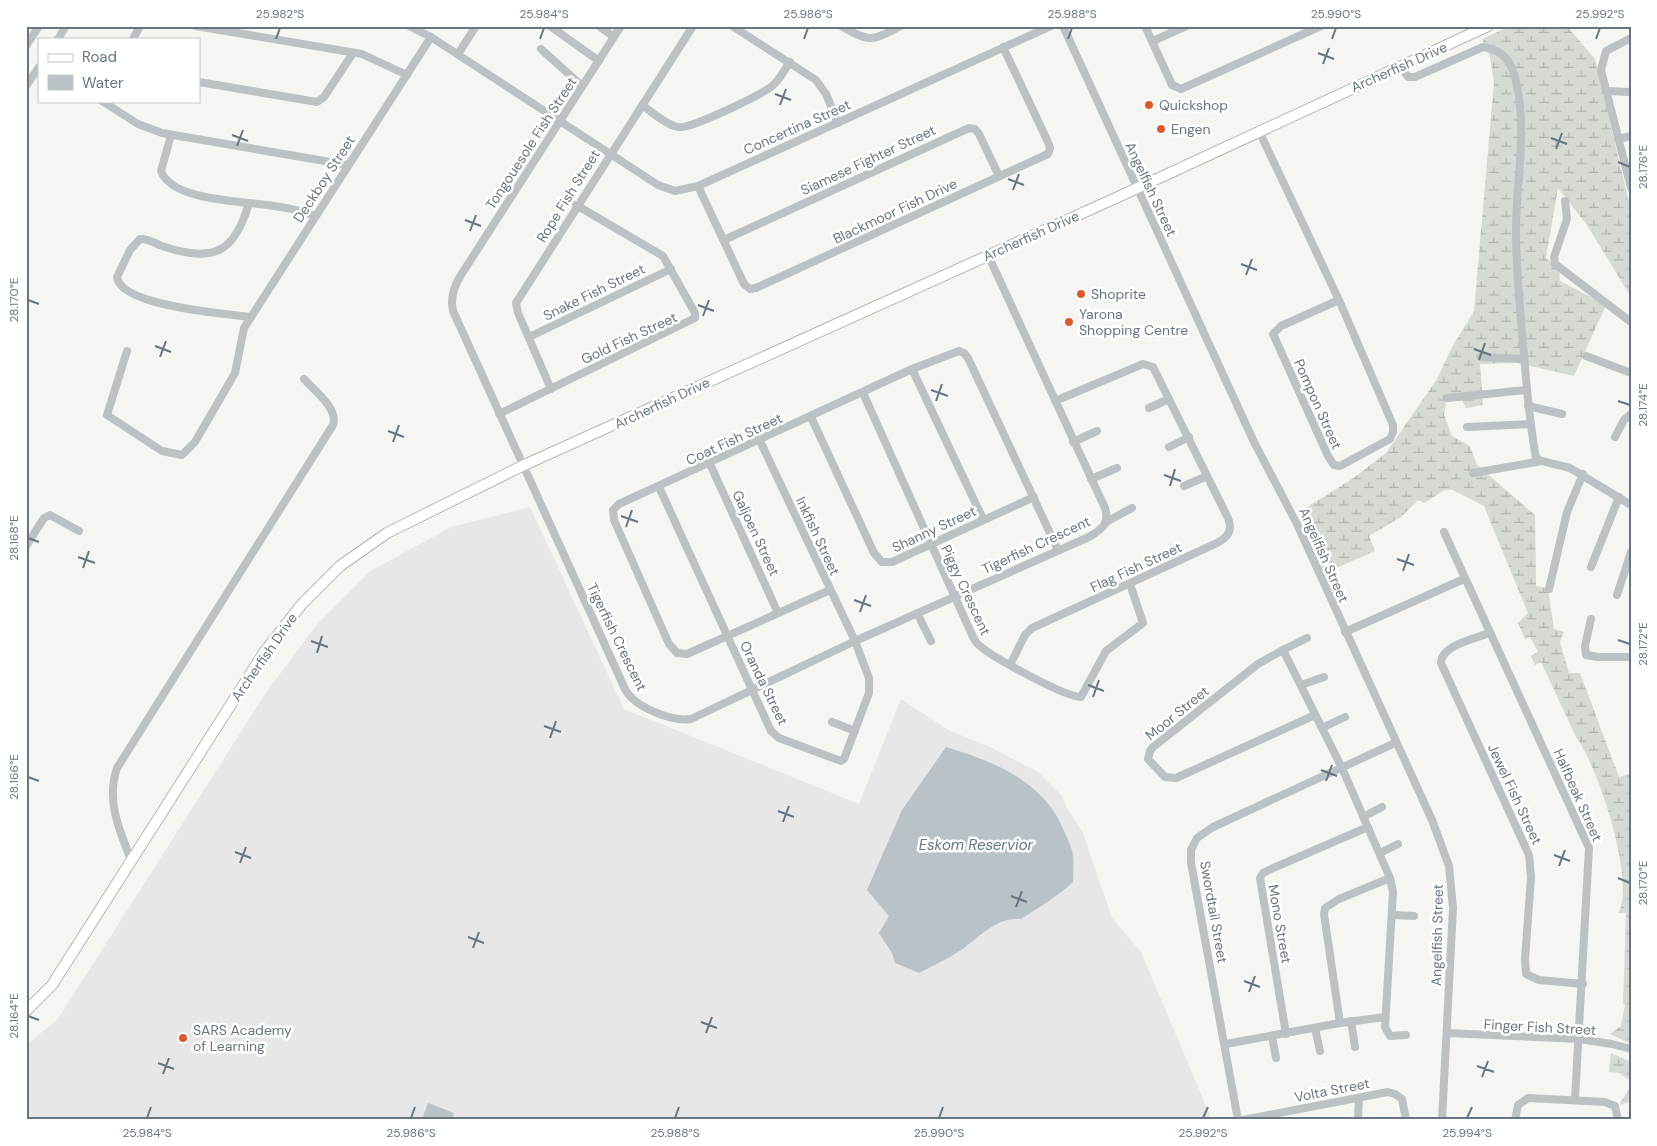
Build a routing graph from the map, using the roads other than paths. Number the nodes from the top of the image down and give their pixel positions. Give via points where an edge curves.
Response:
1 (39, 26) edge
2 (66, 26) edge
3 (140, 26) edge
4 (196, 26) edge
5 (409, 26) edge
6 (476, 26) edge
7 (550, 26) edge
8 (599, 26) edge
9 (621, 26) edge
10 (693, 26) edge
11 (732, 26) edge
12 (841, 26) edge
13 (901, 26) edge
14 (1051, 26) edge
15 (1063, 26) edge
16 (1145, 26) edge
17 (1186, 26) edge
18 (1321, 26) edge
19 (1488, 26) edge
20 (431, 36) junction
21 (614, 37) junction
22 (59, 38) edge
23 (134, 38) edge
24 (1631, 38) edge
25 (1152, 41) junction
26 (26, 46) edge
27 (1003, 47) junction
28 (541, 49) dead end
29 (353, 53) junction
30 (458, 54) junction
31 (599, 61) junction
32 (790, 62) junction
33 (1401, 67) junction
34 (38, 68) edge
35 (407, 75) junction
36 (200, 82) edge
37 (26, 86) edge
38 (582, 86) junction
39 (1606, 91) junction
40 (1629, 92) dead end
41 (104, 102) edge
42 (642, 105) junction
43 (560, 122) junction
44 (838, 123) junction
45 (1259, 131) junction
46 (171, 135) junction
47 (1631, 136) edge
48 (1618, 139) junction
49 (609, 154) junction
50 (348, 165) junction
51 (999, 176) junction
52 (1630, 182) edge
53 (698, 186) junction
54 (1138, 188) junction
55 (1566, 201) dead end
56 (249, 203) junction
57 (576, 205) junction
58 (316, 216) junction
59 (724, 240) junction
60 (988, 255) junction
61 (670, 269) junction
62 (1339, 300) junction
63 (250, 317) junction
64 (1631, 322) edge
65 (529, 337) junction
66 (127, 351) dead end
67 (1586, 356) dead end
68 (1481, 358) dead end
69 (1524, 359) junction
70 (912, 369) junction
71 (1631, 373) edge
72 (304, 380) dead end
73 (551, 389) junction
74 (1526, 390) junction
75 (863, 394) junction
76 (1448, 398) dead end
77 (1169, 399) junction
78 (1055, 401) junction
79 (1528, 406) junction
80 (1149, 408) dead end
81 (499, 414) junction
82 (1562, 414) dead end
83 (1631, 414) edge
84 (811, 417) junction
85 (1530, 424) junction
86 (1467, 427) dead end
87 (1097, 431) dead end
88 (1189, 437) junction
89 (1615, 437) dead end
90 (760, 441) junction
91 (1073, 442) junction
92 (1169, 447) dead end
93 (1542, 461) junction
94 (710, 464) junction
95 (522, 466) junction
96 (1117, 468) dead end
97 (1473, 473) dead end
98 (1583, 474) junction
99 (1207, 476) junction
100 (1091, 479) junction
101 (1184, 486) dead end
102 (659, 487) junction
103 (1034, 497) junction
104 (1619, 497) junction
105 (1631, 505) edge
106 (1132, 508) dead end
107 (983, 519) junction
108 (1108, 521) junction
109 (79, 531) dead end
110 (1444, 532) dead end
111 (931, 543) junction
112 (26, 546) edge
113 (1058, 550) junction
114 (1631, 552) edge
115 (1591, 567) dead end
116 (1627, 576) edge
117 (1464, 579) junction
118 (1130, 584) junction
119 (1549, 589) dead end
120 (830, 590) junction
121 (1617, 595) dead end
122 (956, 596) junction
123 (778, 613) junction
124 (917, 613) junction
125 (1591, 619) dead end
126 (1345, 632) junction
127 (1489, 633) junction
128 (728, 636) junction
129 (1307, 638) dead end
130 (855, 641) junction
131 (930, 641) dead end
132 (1283, 650) junction
133 (1631, 656) edge
134 (1010, 665) junction
135 (1324, 677) dead end
136 (1301, 685) junction
137 (753, 690) junction
138 (1315, 715) junction
139 (1345, 717) dead end
140 (832, 722) dead end
141 (1322, 728) junction
142 (856, 731) junction
143 (1395, 743) junction
144 (1342, 768) junction
145 (1382, 807) dead end
146 (1363, 817) junction
147 (1368, 827) junction
148 (1398, 844) dead end
149 (1380, 853) junction
150 (131, 860) junction
151 (1390, 878) junction
152 (1392, 915) junction
153 (1414, 916) dead end
154 (1583, 984) junction
155 (26, 1011) edge
156 (1385, 1017) junction
157 (1351, 1021) junction
158 (1340, 1023) junction
159 (1315, 1028) junction
160 (1286, 1034) junction
161 (1447, 1034) junction
162 (1406, 1036) dead end
163 (1272, 1037) junction
164 (1579, 1039) junction
165 (1226, 1044) junction
166 (1355, 1046) dead end
167 (1631, 1050) edge
168 (1320, 1051) dead end
169 (1276, 1058) dead end
170 (1359, 1098) junction
171 (1575, 1099) junction
172 (1238, 1120) edge
173 (1243, 1120) edge
174 (1358, 1120) edge
175 (1406, 1120) edge
176 (1442, 1120) edge
177 (1515, 1120) edge
178 (1618, 1120) edge

1 - 26 street
2 - 22 street
3 - 23 street
4 - 29 street
5 - 20 street, Concertina Street
6 - 30 street
7 - 31 street
8 - 21 street
9 - 21 street, Tongouesole Fish Street
10 - 42 street, Rope Fish Street
11 - 32 street
12 - 13 street via 860,37 871,39
14 - 27 street, Concertina Street
15 - 54 street, Angelfish Street
16 - 25 street
17 - 25 street
18 - 25 street via 1181,90 1172,85
19 - 33 street, Archerfish Drive
20 - 30 street, Concertina Street
20 - 35 street, Deckboy Street
21 - 31 street, Tongouesole Fish Street
24 - 39 street via 1612,46 1603,55 1600,70
27 - 44 street, Concertina Street
27 - 51 street, Blackmoor Fish Drive via 1050,148 1044,156
28 - 38 street
29 - 35 street via 375,59
29 - 36 street via 324,97 317,102
30 - 43 street, Concertina Street
31 - 38 street, Tongouesole Fish Street
32 - 42 street via 766,91 684,127 675,126
32 - 44 street via 822,87
33 - 45 street, Archerfish Drive
33 - 69 street via 1408,77 1415,77 1483,47 1502,53 1508,60 1517,86 1521,142 1516,229
34 - 37 street
35 - 50 street, Deckboy Street
38 - 43 street, Tongouesole Fish Street
39 - 40 street
39 - 48 street
41 - 46 street via 138,124
42 - 49 street, Rope Fish Street
43 - 49 street, Concertina Street
43 - 81 street, Tongouesole Fish Street via 452,293 453,311
44 - 53 street, Concertina Street
45 - 54 street, Archerfish Drive
45 - 62 street, Pompon Street
46 - 50 street
46 - 56 street via 160,168 165,178 191,194
47 - 48 street
48 - 52 street
49 - 53 street, Concertina Street via 666,189
49 - 57 street, Rope Fish Street
50 - 58 street, Deckboy Street
51 - 59 street, Siamese Fighter Street via 980,134 969,128
51 - 59 street, Blackmoor Fish Drive via 756,288 750,289 744,284
53 - 59 street, Blackmoor Fish Drive
54 - 60 street, Archerfish Drive
54 - 126 street, Angelfish Street
55 - 64 street via 1567,218 1554,257 1555,264
56 - 58 street
56 - 63 street via 235,237 220,251 183,252 140,239 130,250 116,277 128,291 149,301
57 - 61 street, Gold Fish Street via 661,254
57 - 65 street, Rope Fish Street via 516,303
58 - 63 street, Deckboy Street
60 - 78 street, Tigerfish Crescent
60 - 95 street, Archerfish Drive
61 - 65 street, Snake Fish Street
61 - 73 street, Gold Fish Street via 695,312 693,321
62 - 62 street, Pompon Street via 1394,432 1390,439 1340,466 1334,465 1328,456 1274,334 1281,326
63 - 66 street, Deckboy Street via 241,337 236,373 195,442 182,455 162,451 107,415
65 - 73 street, Rope Fish Street
67 - 71 street
68 - 69 street
69 - 74 street
70 - 75 street, Coat Fish Street
70 - 103 street, Coat Fish Street via 956,351 964,353
70 - 107 street
72 - 150 street via 328,406 335,418 333,425 117,768 113,781 113,805
73 - 81 street, Gold Fish Street
74 - 76 street
74 - 79 street
75 - 84 street, Coat Fish Street
75 - 111 street, Piggy Crescent
77 - 78 street, Flag Fish Street via 1156,371 1142,364
77 - 80 street
77 - 88 street, Flag Fish Street
78 - 91 street, Tigerfish Crescent
79 - 82 street
79 - 85 street
81 - 95 street, Tongouesole Fish Street
83 - 89 street
84 - 90 street, Coat Fish Street
84 - 111 street, Shanny Street via 879,560 892,562
85 - 86 street
85 - 93 street via 1536,458
87 - 91 street
88 - 92 street
88 - 99 street, Flag Fish Street
90 - 94 street, Coat Fish Street
90 - 120 street, Inkfish Street
91 - 100 street, Tigerfish Crescent
93 - 97 street
93 - 98 street
94 - 102 street, Coat Fish Street
94 - 123 street, Galjoen Street
95 - 137 street, Tigerfish Crescent via 632,700 671,717 687,719
95 - 150 street, Archerfish Drive via 387,533 354,555 320,586 265,651
96 - 100 street
98 - 104 street
98 - 119 street via 1567,512
99 - 101 street
99 - 118 street, Flag Fish Street via 1229,521 1228,535
100 - 108 street, Tigerfish Crescent
102 - 128 street, Oranda Street
102 - 128 street, Coat Fish Street via 619,504 612,515 669,644 674,652 684,655
103 - 107 street, Shanny Street
103 - 113 street, Coat Fish Street
104 - 105 street
104 - 115 street
106 - 108 street, Tigerfish Crescent
107 - 111 street, Shanny Street
108 - 113 street, Tigerfish Crescent via 1096,533
109 - 112 street via 50,515 44,518
110 - 117 street, Halfbeak Street
111 - 122 street, Piggy Crescent
113 - 122 street, Tigerfish Crescent
114 - 116 street
116 - 121 street
117 - 126 street
117 - 127 street, Halfbeak Street
118 - 134 street, Flag Fish Street via 1032,628
118 - 134 street, Piggy Crescent via 1143,623 1106,651 1081,697
120 - 123 street, Coat Fish Street
120 - 130 street, Inkfish Street
122 - 124 street, Tigerfish Crescent
122 - 134 street, Piggy Crescent via 976,643
123 - 128 street, Coat Fish Street
124 - 130 street, Tigerfish Crescent
124 - 131 street
125 - 133 street via 1586,655
126 - 143 street, Angelfish Street
127 - 154 street, Halfbeak Street via 1588,842 1590,860
127 - 154 street, Jewel Fish Street via 1446,651 1441,663 1529,855 1531,876 1526,974 1539,980
128 - 137 street, Oranda Street
129 - 132 street, Moor Street
130 - 137 street, Tigerfish Crescent
130 - 142 street, Oranda Street via 870,686
132 - 136 street
132 - 138 street, Moor Street via 1258,664 1153,747 1148,754 1150,764 1165,777 1176,778
135 - 136 street
136 - 138 street
137 - 142 street, Oranda Street via 776,736 835,761 844,759
138 - 141 street
139 - 141 street
140 - 142 street
141 - 144 street
143 - 144 street, Swordtail Street
143 - 161 street, Angelfish Street via 1432,820 1449,866 1453,908
144 - 146 street
144 - 165 street, Swordtail Street via 1213,827 1202,833 1194,844 1191,863
145 - 146 street
146 - 147 street
147 - 149 street
147 - 160 street, Mono Street via 1278,865 1260,878
148 - 149 street
149 - 151 street
150 - 155 street, Archerfish Drive via 52,984
151 - 152 street
151 - 158 street via 1325,908
152 - 153 street
152 - 156 street
154 - 164 street, Halfbeak Street
156 - 157 street
156 - 162 street via 1388,1034
157 - 158 street
157 - 166 street
158 - 159 street
159 - 160 street
159 - 168 street
160 - 163 street
161 - 164 street, Finger Fish Street
161 - 176 street, Angelfish Street
163 - 165 street
163 - 169 street
164 - 167 street, Finger Fish Street
164 - 171 street, Halfbeak Street
165 - 172 street, Swordtail Street
170 - 173 street, Volta Street
170 - 174 street
170 - 175 street, Volta Street via 1388,1092 1395,1094 1403,1101
171 - 177 street via 1526,1098 1518,1105
171 - 178 street via 1613,1104

